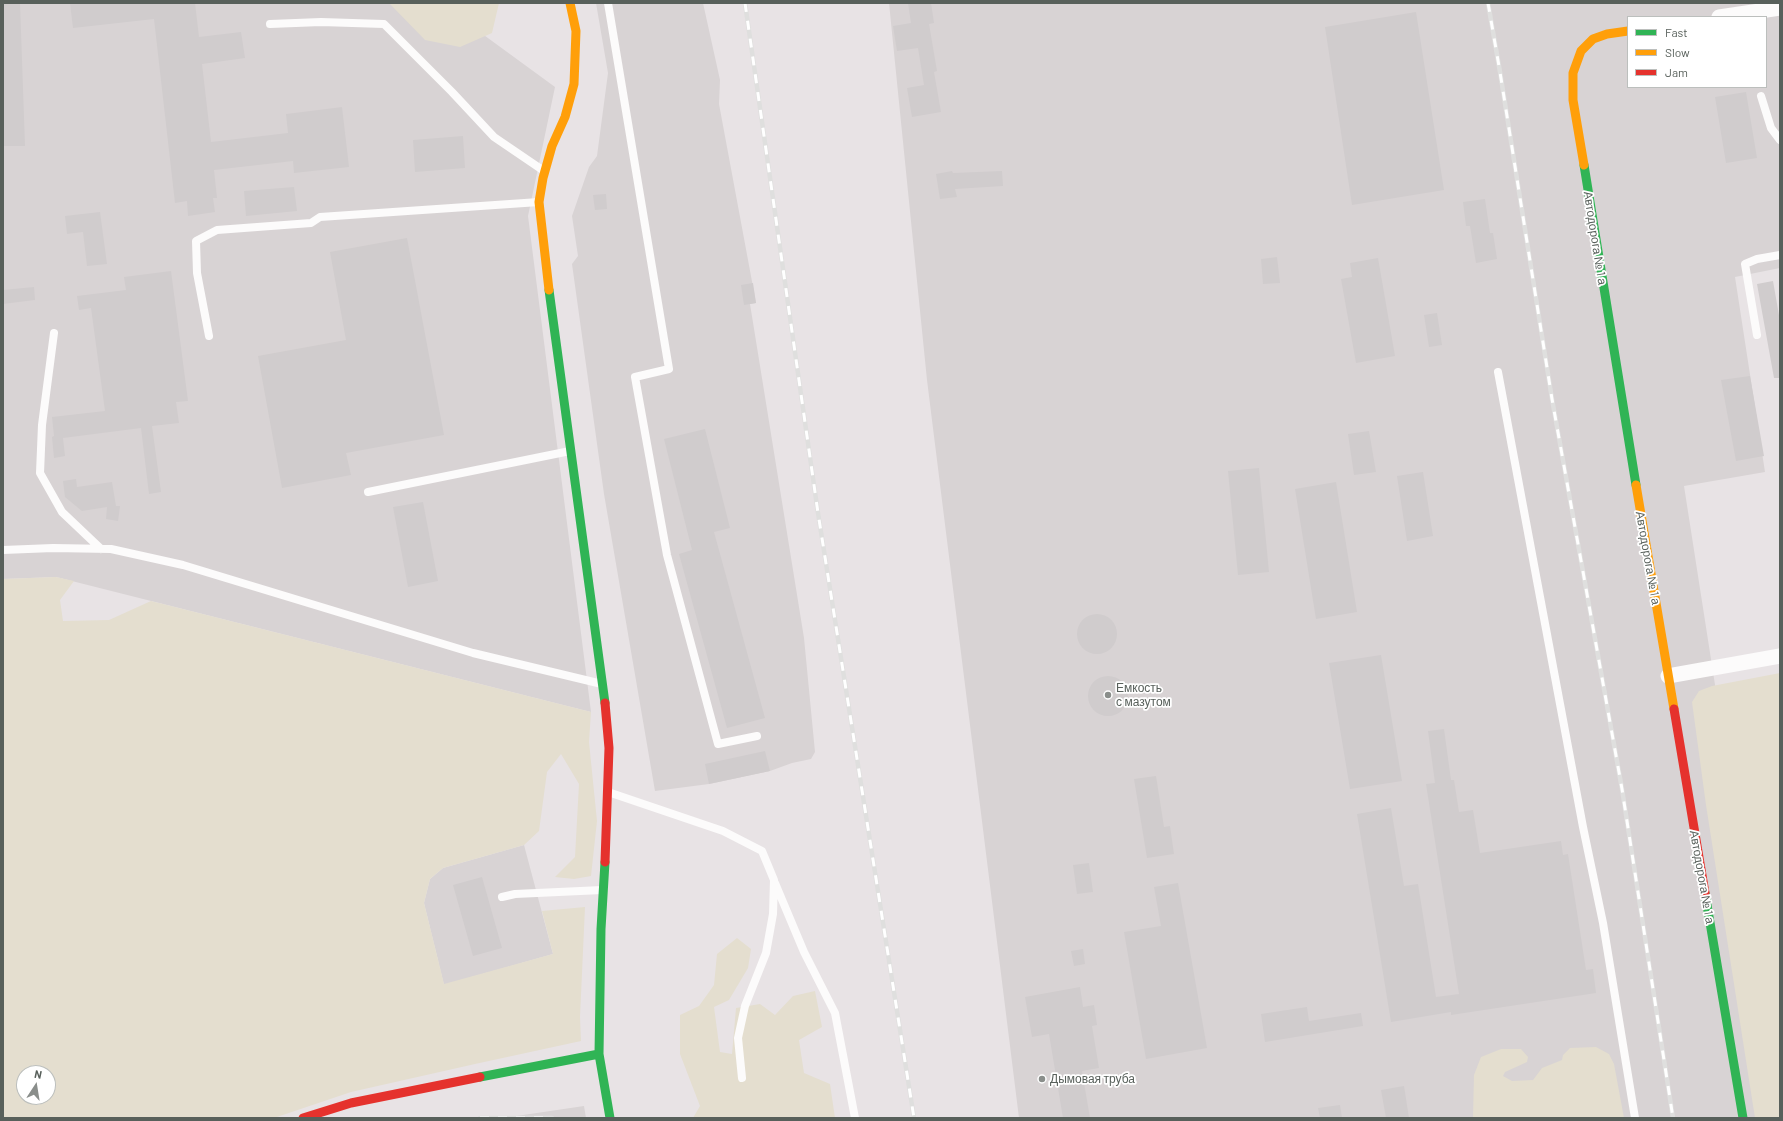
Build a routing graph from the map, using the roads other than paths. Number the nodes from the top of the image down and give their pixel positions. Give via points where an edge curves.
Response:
1 (570, 3) edge
2 (608, 3) edge
3 (1780, 8) edge
4 (1726, 16) edge
5 (270, 24) dead end
6 (1627, 30) edge
7 (1761, 96) dead end
8 (1780, 140) edge
9 (545, 172) junction
10 (540, 202) junction
11 (1780, 255) edge
12 (54, 333) dead end
13 (1757, 335) dead end
14 (209, 336) dead end
15 (1498, 372) dead end
16 (571, 451) junction
17 (368, 492) dead end
18 (101, 549) junction
19 (3, 550) edge
20 (1780, 656) edge
21 (1668, 676) junction
22 (603, 685) junction
23 (757, 736) dead end
24 (608, 792) junction
25 (774, 880) junction
26 (603, 890) junction
27 (502, 897) dead end
28 (599, 1054) junction
29 (742, 1078) dead end
30 (302, 1118) edge
31 (610, 1118) edge
32 (855, 1118) edge
33 (1635, 1118) edge
34 (1743, 1118) edge

1 - 9 street via 576,31 574,84
2 - 23 lane via 669,369 635,377 667,555 718,744
3 - 4 street
5 - 9 lane via 384,24 494,137
6 - 21 street, Автодорога № 1 а via 1593,39 1581,51 1573,73 1573,100
7 - 8 lane via 1771,128
9 - 10 street
10 - 14 lane via 320,217 311,223 217,230 196,241 197,273
10 - 16 street via 541,228
11 - 13 lane via 1745,264
12 - 18 lane via 42,425 40,473 62,512
15 - 33 lane via 1581,819 1603,923
16 - 17 lane
16 - 22 street
18 - 19 lane
18 - 22 lane via 183,565 473,653
20 - 21 street
21 - 34 street, Автодорога № 1 а
22 - 24 street via 609,748
24 - 25 lane via 723,831 762,851
24 - 26 street
25 - 29 lane via 773,914 766,953 745,1006 738,1038
25 - 32 lane via 804,952 835,1013
26 - 27 lane via 515,894
26 - 28 street via 600,929
28 - 30 street via 352,1103
28 - 31 street

